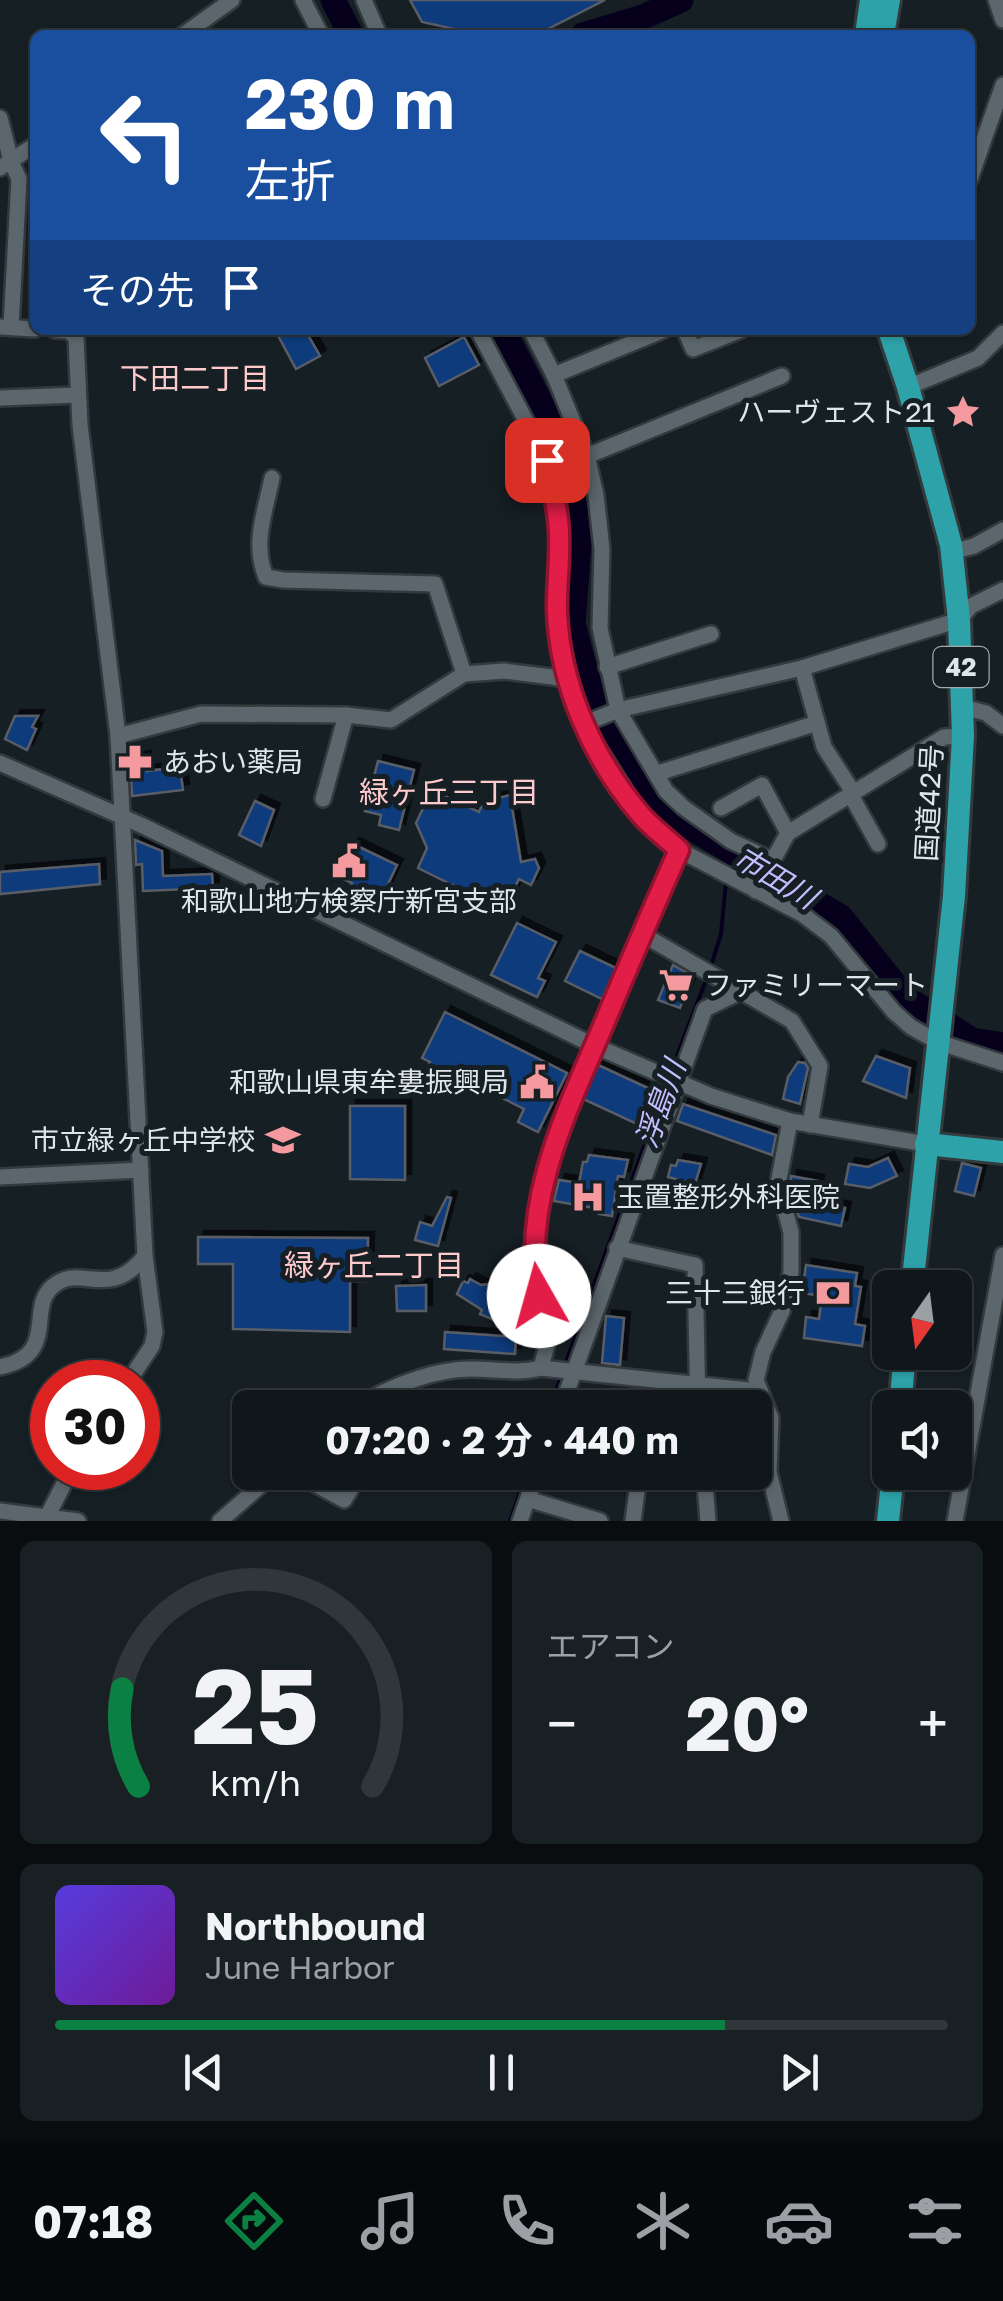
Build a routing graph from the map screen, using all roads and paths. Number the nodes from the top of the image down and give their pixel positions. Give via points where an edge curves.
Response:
1 (232, 0) edge
2 (302, 0) edge
3 (364, 0) edge
4 (871, 0) edge
5 (889, 0) edge
6 (996, 0) edge
7 (1003, 20) edge
8 (191, 30) edge
9 (318, 30) edge
10 (377, 30) edge
11 (867, 30) edge
12 (884, 30) edge
13 (1003, 85) edge
14 (0, 118) edge
15 (30, 148) edge
16 (975, 162) edge
17 (5, 165) edge
18 (6, 327) edge
19 (1003, 333) edge
20 (73, 335) edge
21 (481, 335) edge
22 (533, 335) edge
23 (652, 335) edge
24 (687, 335) edge
25 (728, 335) edge
26 (894, 335) edge
27 (554, 376) junction
28 (782, 376) dead end
29 (908, 387) junction
30 (78, 395) junction
31 (0, 398) edge
32 (587, 456) junction
33 (272, 478) dead end
34 (1003, 530) edge
35 (951, 552) junction
36 (1003, 590) edge
37 (959, 620) junction
38 (710, 634) dead end
39 (607, 667) junction
40 (802, 668) junction
41 (464, 674) junction
42 (568, 679) junction
43 (963, 707) junction
44 (618, 710) junction
45 (346, 715) junction
46 (817, 723) junction
47 (583, 724) junction
48 (1003, 726) edge
49 (118, 736) junction
50 (964, 736) junction
51 (0, 763) edge
52 (658, 773) junction
53 (853, 792) junction
54 (323, 798) dead end
55 (722, 808) dead end
56 (124, 817) junction
57 (788, 833) junction
58 (878, 844) dead end
59 (679, 850) junction
60 (772, 860) junction
61 (757, 887) junction
62 (642, 934) junction
63 (742, 991) junction
64 (940, 1029) junction
65 (595, 1046) junction
66 (1003, 1063) edge
67 (676, 1082) junction
68 (790, 1121) junction
69 (810, 1125) junction
70 (926, 1144) junction
71 (1003, 1152) edge
72 (141, 1170) junction
73 (0, 1177) edge
74 (618, 1248) junction
75 (145, 1256) junction
76 (1003, 1256) edge
77 (914, 1270) edge
78 (143, 1360) edge
79 (0, 1367) edge
80 (541, 1368) junction
81 (573, 1374) junction
82 (695, 1385) junction
83 (395, 1390) edge
84 (567, 1390) edge
85 (696, 1390) edge
86 (748, 1390) edge
87 (758, 1390) edge
88 (772, 1484) edge
89 (61, 1490) edge
90 (255, 1490) edge
91 (326, 1490) edge
92 (350, 1490) edge
93 (531, 1490) edge
94 (637, 1490) edge
95 (706, 1490) edge
96 (891, 1490) edge
97 (528, 1499) junction
98 (0, 1511) edge
99 (48, 1515) junction
100 (78, 1521) edge
101 (220, 1521) edge
102 (520, 1521) edge
103 (600, 1521) edge
104 (633, 1521) edge
105 (708, 1521) edge
106 (781, 1521) edge
107 (888, 1521) edge
108 (955, 1521) edge

1 - 8 street
2 - 9 street
3 - 10 street
4 - 11 highway
5 - 12 highway
6 - 7 street
13 - 16 street
14 - 17 street
15 - 17 street
17 - 18 street via 19,178
19 - 29 street via 978,358
20 - 30 street
21 - 42 street via 547,460 558,520 557,613
22 - 27 street
23 - 27 street
24 - 25 street via 693,350
26 - 29 highway, 国道42号 / 42
27 - 32 street
28 - 32 street
29 - 35 highway, 国道42号 / 42
30 - 31 street
30 - 49 street
32 - 39 street via 602,549 598,613
33 - 41 street via 260,533 266,576 435,584
34 - 35 street
35 - 37 highway, 国道42号 / 42
36 - 37 street
37 - 40 street
37 - 43 highway, 国道42号 / 42
38 - 39 street
39 - 44 street
40 - 44 street
40 - 46 street
41 - 42 street
41 - 45 street via 391,720
42 - 47 street
43 - 48 street
43 - 50 highway, 国道42号 / 42
44 - 47 street
44 - 52 street
45 - 49 street via 202,714
45 - 54 street
46 - 52 street
46 - 53 street
47 - 59 street via 640,814
49 - 56 street
50 - 53 street via 944,737
50 - 64 highway, 国道42号 / 42
51 - 56 street
52 - 60 street via 683,808
53 - 57 street
53 - 58 street
55 - 57 street via 762,786
56 - 65 street
56 - 72 street
57 - 60 street
59 - 61 street
59 - 62 street
60 - 61 street
61 - 64 street via 832,936 911,1026
62 - 63 street
62 - 65 street
63 - 67 street via 705,1010
63 - 69 street via 792,1021 818,1061
64 - 66 street
64 - 70 highway, 国道42号 / 42
65 - 67 street
65 - 80 street via 562,1124 540,1204 534,1265 548,1340
67 - 68 street
67 - 74 street
68 - 69 street
68 - 87 street via 778,1184 791,1232 791,1272
69 - 70 street
70 - 71 highway
70 - 77 highway, 国道42号 / 42
72 - 73 street
72 - 75 street
74 - 81 street
74 - 82 street via 695,1265
75 - 78 street via 155,1332
75 - 79 street via 119,1279 72,1278 53,1286 36,1342 18,1362
76 - 108 street
80 - 81 street
80 - 83 street via 451,1370
81 - 82 street
81 - 84 street
82 - 85 street
82 - 86 street
88 - 106 street
89 - 99 street
90 - 101 street
91 - 92 street via 344,1500
93 - 97 street
94 - 104 street
95 - 105 street
96 - 107 highway
97 - 102 street
97 - 103 street
98 - 99 street
99 - 100 street

